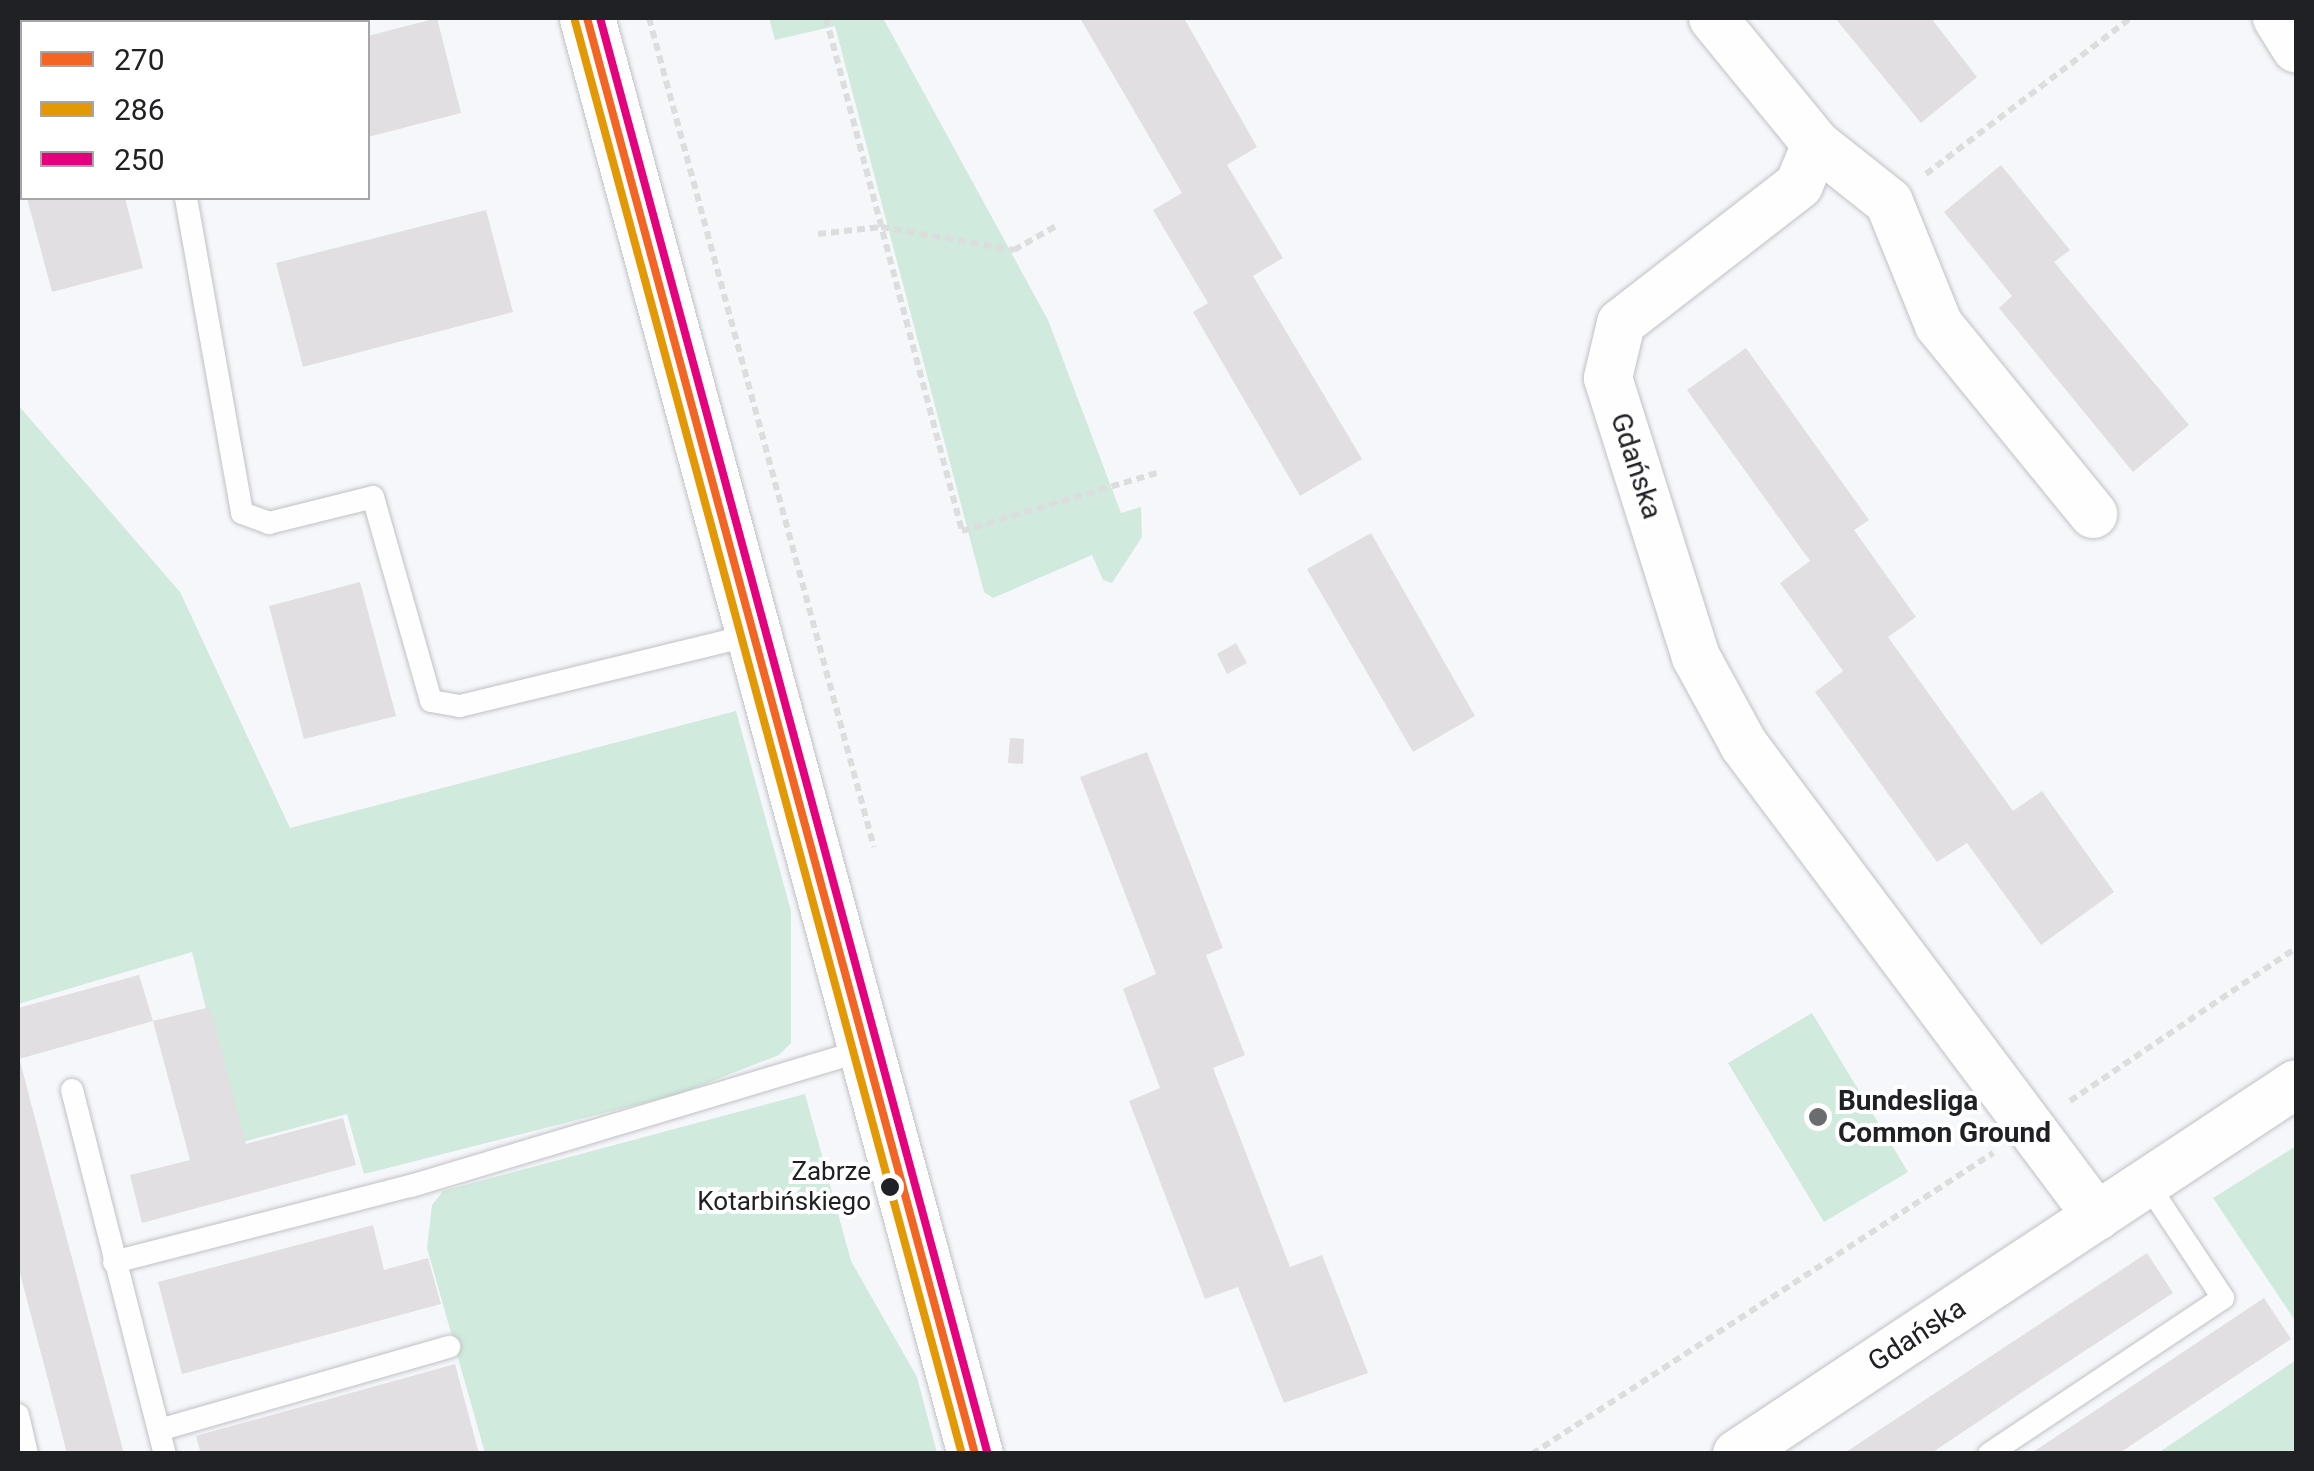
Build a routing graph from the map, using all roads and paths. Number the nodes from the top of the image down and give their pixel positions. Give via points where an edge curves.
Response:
1 (587, 18) edge
2 (649, 18) edge
3 (826, 18) edge
4 (1714, 18) edge
5 (2131, 18) edge
6 (2276, 18) edge
7 (2296, 50) edge
8 (1816, 144) junction
9 (186, 200) edge
10 (1890, 202) junction
11 (881, 226) junction
12 (1056, 226) dead end
13 (818, 234) dead end
14 (1160, 472) dead end
15 (2093, 514) dead end
16 (752, 635) junction
17 (874, 848) dead end
18 (2296, 948) edge
19 (867, 1049) junction
20 (2296, 1084) edge
21 (72, 1090) dead end
22 (2034, 1126) junction
23 (2147, 1183) junction
24 (2096, 1216) junction
25 (114, 1262) junction
26 (449, 1347) dead end
27 (18, 1415) edge
28 (159, 1430) junction
29 (1751, 1450) edge
30 (27, 1454) edge
31 (165, 1454) edge
32 (975, 1454) edge
33 (1532, 1454) edge
34 (1989, 1454) edge

1 - 16 street
2 - 17 path
3 - 11 path
4 - 8 street
5 - 10 path
6 - 7 street
8 - 10 street
8 - 22 street, Gdańska via 1800,185 1622,323 1608,378 1696,657 1744,744
9 - 16 lane via 242,513 269,522 374,497 431,701 460,706
10 - 15 street via 1939,325
11 - 12 path via 1014,250
11 - 13 path
11 - 14 path via 962,530
16 - 19 street
18 - 22 path
19 - 25 lane via 410,1186
19 - 32 street
20 - 23 street, Gdańska
21 - 25 lane
22 - 24 street, Gdańska
22 - 33 path
23 - 24 street, Gdańska
23 - 34 lane via 2223,1298
24 - 29 street, Gdańska
25 - 28 lane
26 - 28 lane
27 - 30 lane
28 - 31 lane

